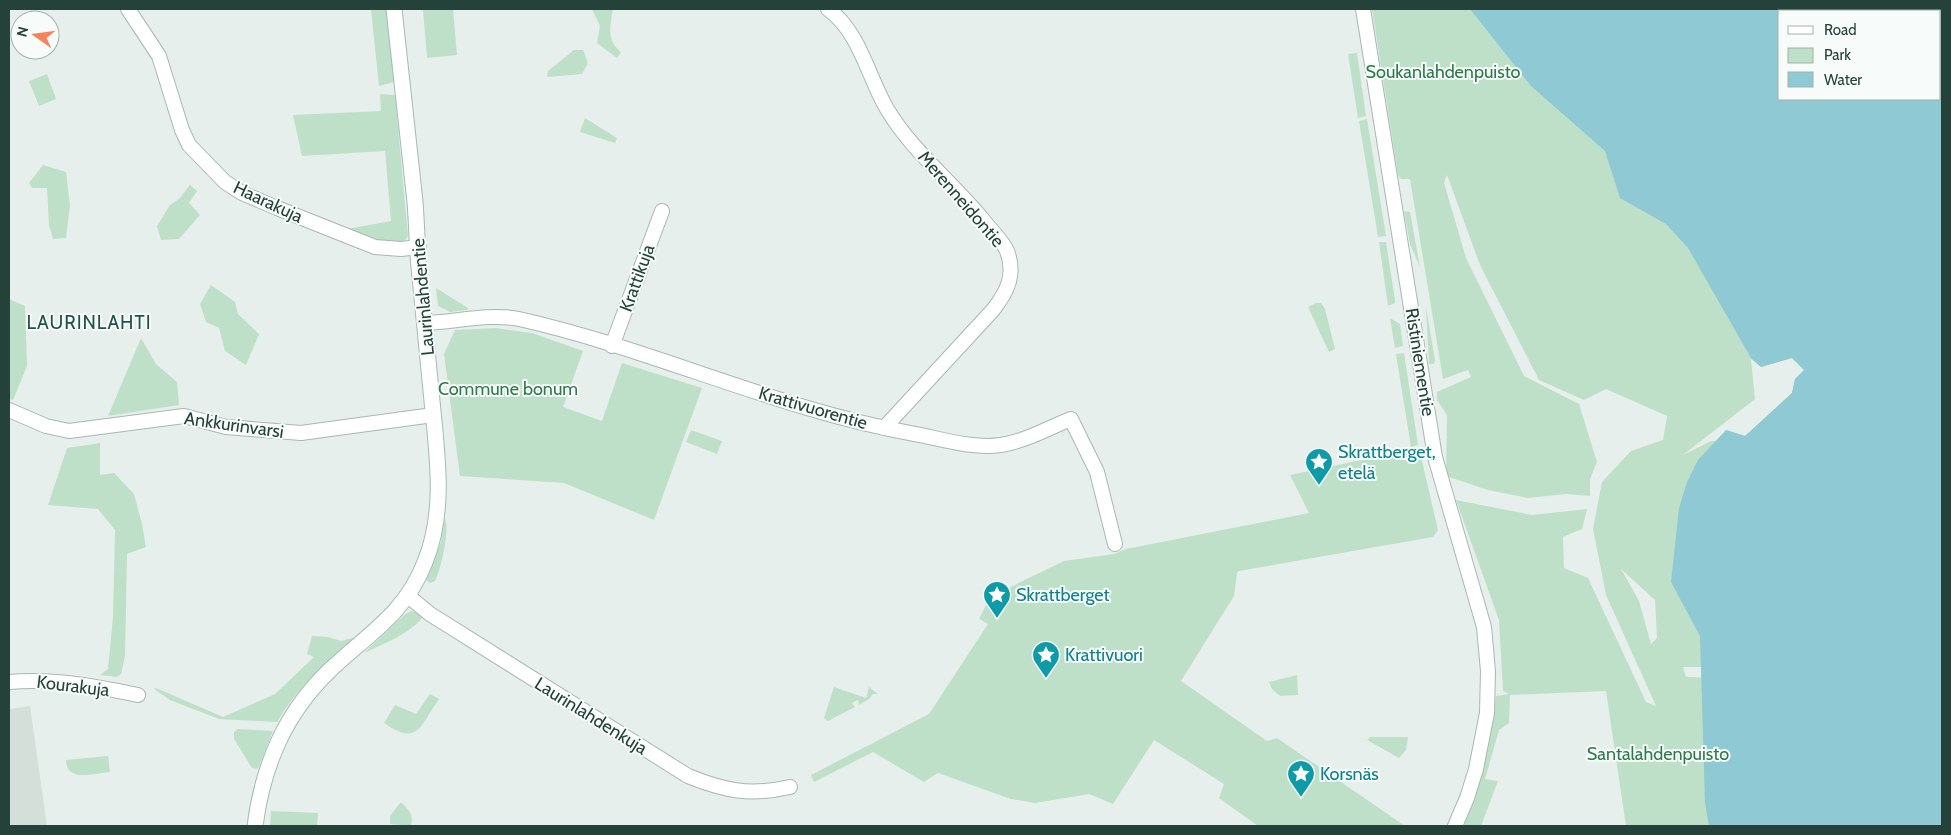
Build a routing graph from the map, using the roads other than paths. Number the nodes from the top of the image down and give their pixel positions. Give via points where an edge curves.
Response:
1 (128, 9) edge
2 (394, 9) edge
3 (1363, 9) edge
4 (836, 10) edge
5 (662, 211) dead end
6 (419, 247) junction
7 (425, 323) junction
8 (612, 346) junction
9 (9, 410) edge
10 (433, 415) junction
11 (884, 428) junction
12 (1115, 544) dead end
13 (408, 596) junction
14 (9, 682) edge
15 (138, 695) dead end
16 (790, 787) dead end
17 (255, 826) edge
18 (1455, 826) edge

1 - 6 street, Haarakuja via 159,56 189,145 225,182 242,193 375,247
2 - 6 street, Laurinlahdentie
3 - 18 street, Ristiniementie via 1435,457 1484,627 1487,713 1468,798
4 - 11 street, Merenneidontie via 887,110 901,130 998,238 1007,251 1010,267 1007,292 993,310
5 - 8 street, Krattikuja
6 - 7 street, Laurinlahdentie
7 - 8 street, Krattivuorentie via 517,319
7 - 10 street, Laurinlahdentie
8 - 11 street, Krattivuorentie via 801,407
9 - 10 street, Ankkurinvarsi via 46,426 69,431 184,416 226,427 301,433
10 - 13 street, Laurinlahdentie via 437,515 425,562
11 - 12 street, Krattivuorentie via 979,446 1000,445 1028,438 1071,419 1096,472
13 - 16 street, Laurinlahdenkuja via 436,618 688,776 739,792 767,792
13 - 17 street, Laurinlahdentie via 383,626 331,669 297,709 272,753
14 - 15 street, Kourakuja via 69,682

